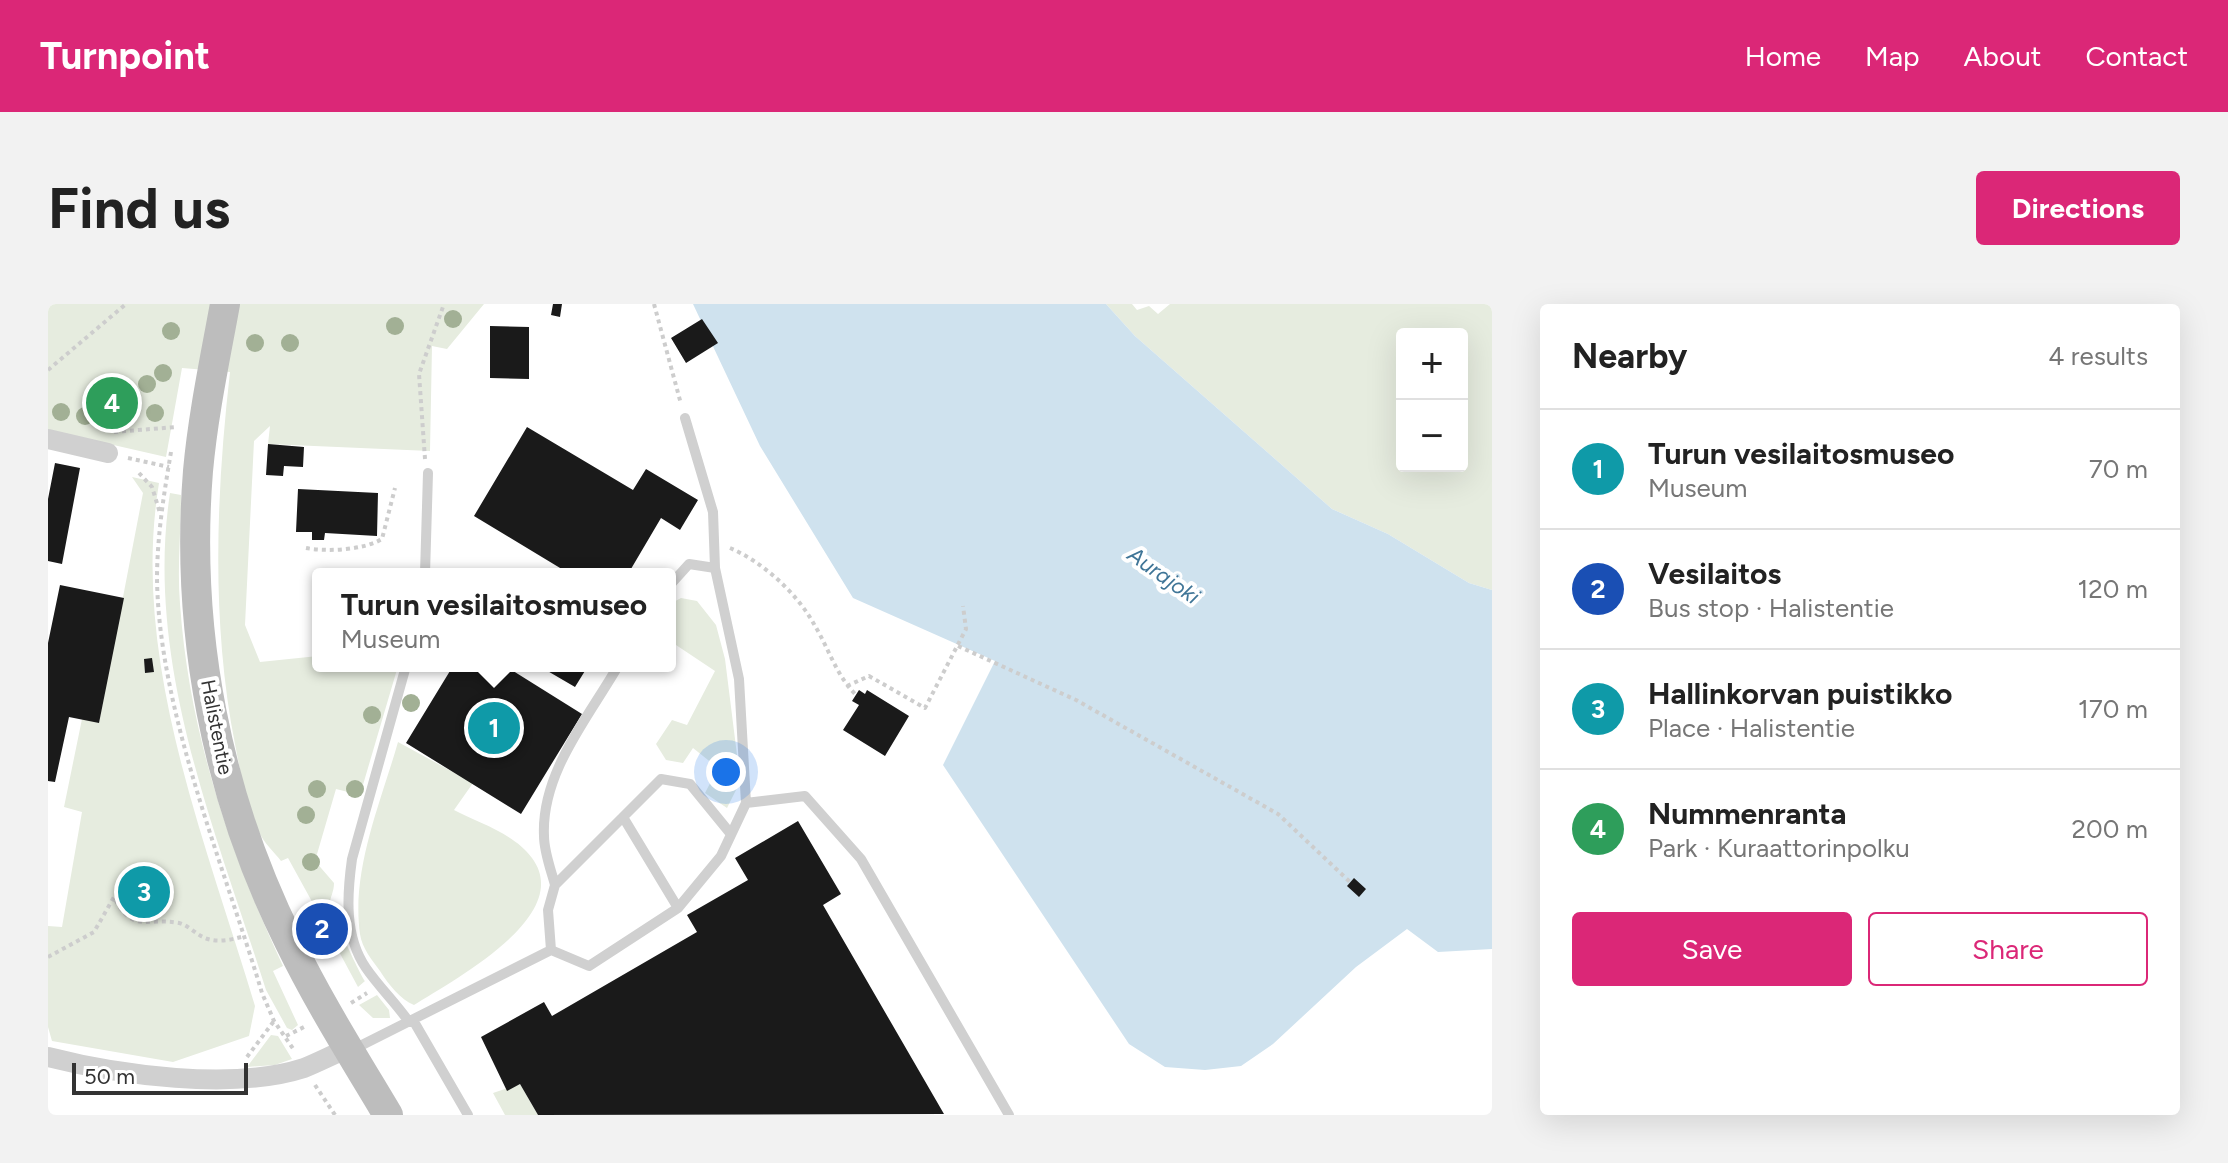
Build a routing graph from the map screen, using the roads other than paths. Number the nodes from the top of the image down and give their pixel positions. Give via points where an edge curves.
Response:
1 (225, 304) edge
2 (685, 418) road end
3 (48, 439) edge
4 (103, 452) road end
5 (428, 473) road end
6 (425, 568) edge
7 (715, 568) junction
8 (676, 578) edge
9 (404, 672) edge
10 (614, 672) edge
11 (746, 803) junction
12 (623, 817) junction
13 (730, 833) junction
14 (555, 885) junction
15 (678, 908) junction
16 (551, 950) junction
17 (411, 1021) junction
18 (349, 1049) junction
19 (48, 1057) edge
20 (388, 1115) edge
21 (468, 1115) edge
22 (1009, 1115) edge

1 - 18 street, Halistentie via 209,392 197,513 197,601 211,709 233,801 258,872 288,940
2 - 7 lane via 713,512
3 - 4 street
5 - 6 lane
7 - 8 lane via 689,564
7 - 11 lane via 739,679
9 - 17 lane via 347,891 361,959
10 - 14 lane via 557,768 546,799 544,838
11 - 13 lane
11 - 22 lane via 805,796 861,859
12 - 13 lane via 661,779 690,784
12 - 14 lane
12 - 15 lane
13 - 15 lane via 721,856
14 - 16 lane via 548,910
15 - 16 lane via 589,966
16 - 17 lane
17 - 18 lane
17 - 21 lane
18 - 19 street via 282,1073 207,1077 115,1073
18 - 20 street, Halistentie

